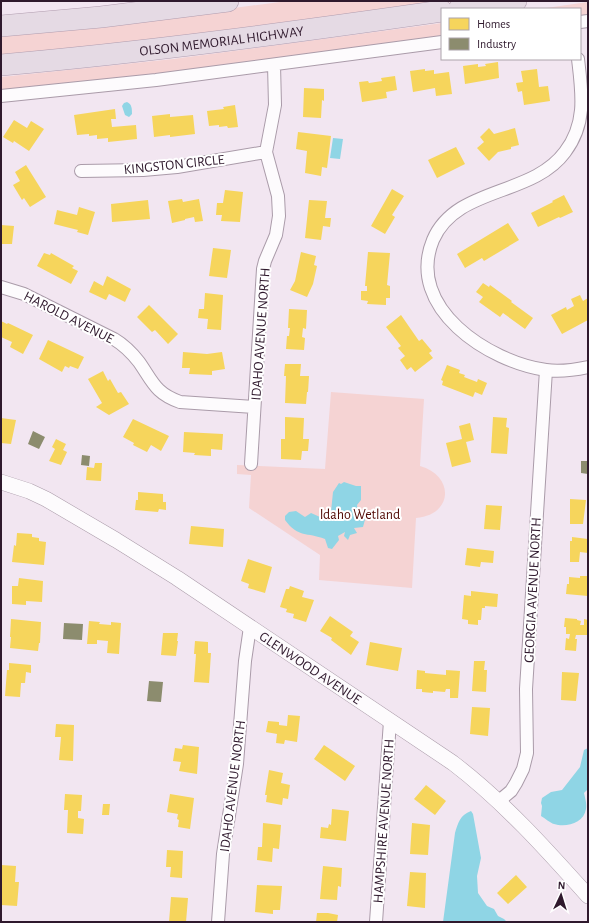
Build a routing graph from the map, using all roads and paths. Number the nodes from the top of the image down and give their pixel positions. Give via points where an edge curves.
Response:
1 (228, 1) edge
2 (516, 1) edge
3 (466, 8) edge
4 (441, 11) edge
5 (1, 26) edge
6 (441, 42) edge
7 (578, 60) edge
8 (1, 65) edge
9 (274, 65) junction
10 (1, 96) edge
11 (266, 152) junction
12 (81, 171) dead end
13 (1, 287) edge
14 (588, 367) edge
15 (546, 370) junction
16 (254, 407) junction
17 (251, 464) dead end
18 (1, 482) edge
19 (250, 627) junction
20 (390, 720) junction
21 (499, 801) junction
22 (588, 896) edge
23 (218, 922) edge
24 (376, 922) edge

1 - 5 highway via 101,17
2 - 3 highway
4 - 8 highway, OLSON MEMORIAL HIGHWAY via 193,45
6 - 9 street
7 - 15 street via 581,113 576,132 565,152 543,173 526,182 475,200 450,216 438,231 428,257 429,278 434,295 445,313 461,330 504,358
9 - 10 street via 90,88
9 - 11 street, IDAHO AVENUE NORTH via 275,105
11 - 12 street, KINGSTON CIRCLE via 177,167
11 - 16 street, IDAHO AVENUE NORTH via 278,196 279,216 276,235 263,269
13 - 16 street, HAROLD AVENUE via 24,294 125,346 158,390 172,399 185,403
14 - 15 street
15 - 21 street, GEORGIA AVENUE NORTH via 526,689 527,753 516,783
16 - 17 street, IDAHO AVENUE NORTH
18 - 19 street, GLENWOOD AVENUE via 29,491 75,515
19 - 20 street, GLENWOOD AVENUE
19 - 23 street, IDAHO AVENUE NORTH via 237,764 223,854
20 - 21 street, GLENWOOD AVENUE via 453,763
20 - 24 street, HAMPSHIRE AVENUE NORTH
21 - 22 street, GLENWOOD AVENUE

